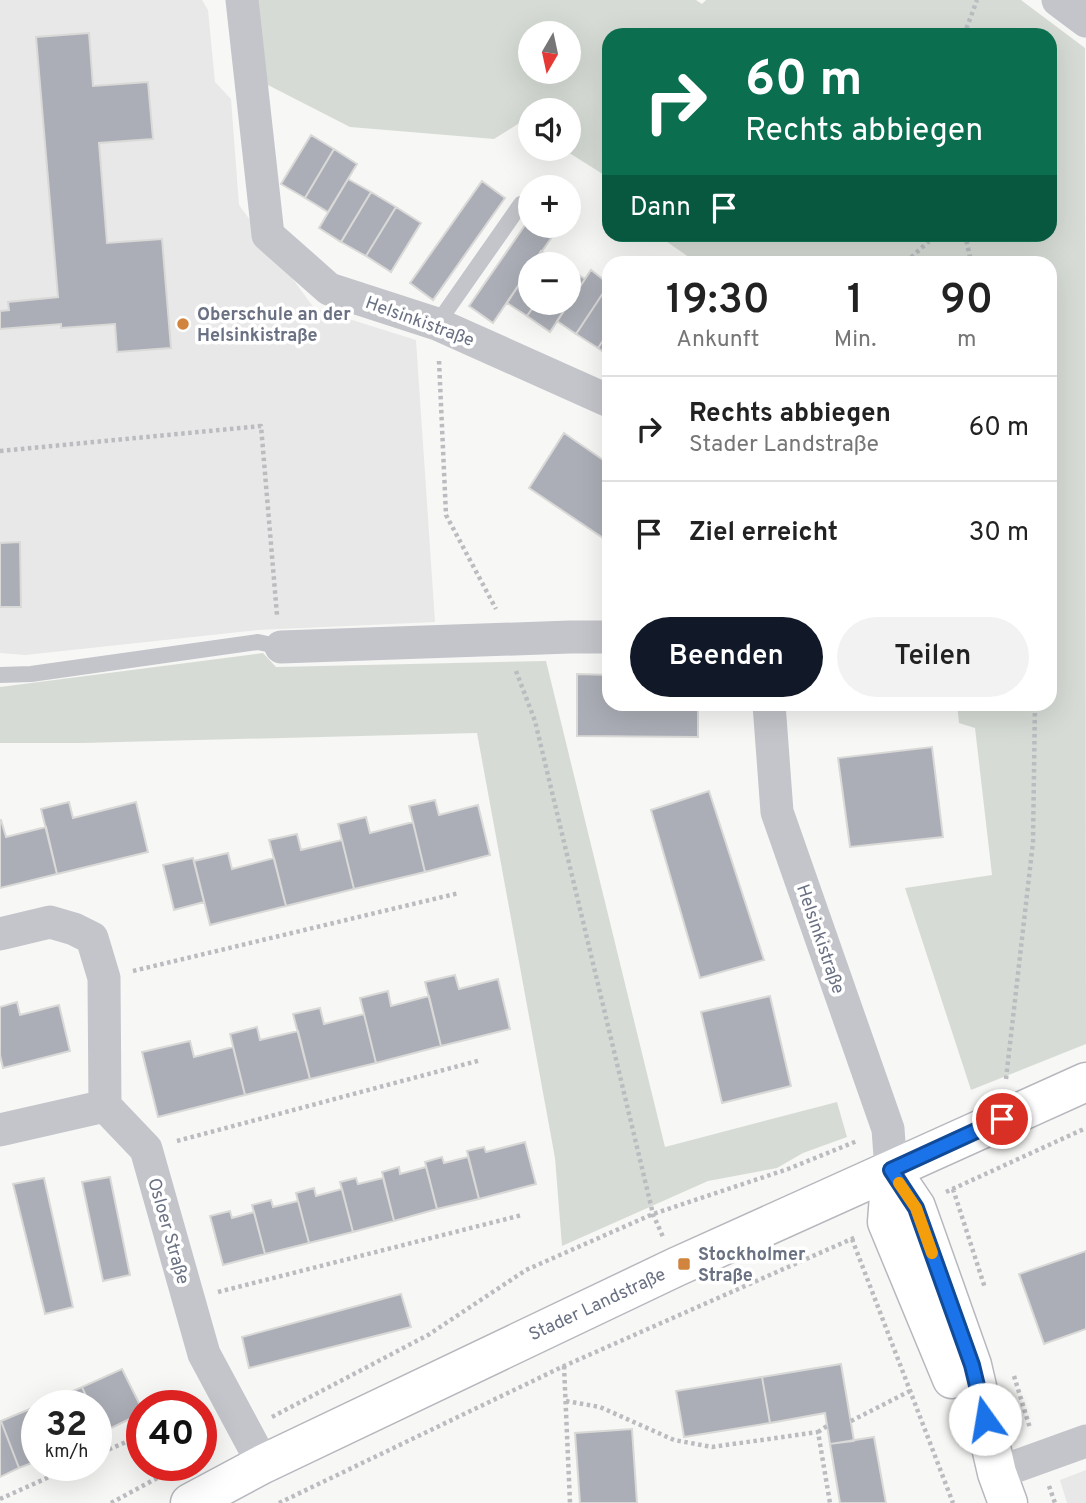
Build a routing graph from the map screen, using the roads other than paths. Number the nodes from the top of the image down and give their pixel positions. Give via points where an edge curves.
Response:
1 (242, 0) edge
2 (1058, 0) edge
3 (1086, 21) edge
4 (518, 208) edge
5 (437, 324) junction
6 (602, 398) edge
7 (602, 637) edge
8 (281, 647) joint
9 (0, 675) edge
10 (770, 711) edge
11 (0, 934) edge
12 (1086, 1082) edge
13 (105, 1106) junction
14 (0, 1130) edge
15 (891, 1170) junction
16 (1086, 1441) edge
17 (263, 1464) junction
18 (1002, 1488) edge
19 (190, 1503) edge

1 - 5 street, Helsinkistraße via 268,235 329,289
2 - 3 street
4 - 5 lane
5 - 6 street, Helsinkistraße
7 - 8 street
8 - 9 lane via 258,642
10 - 15 street, Helsinkistraße via 777,812 888,1129
11 - 13 street via 50,922 92,938 104,978
12 - 15 street, Stader Landstraße
13 - 14 street
13 - 17 street, Osloer Straße via 146,1149 204,1354
15 - 17 street, Stader Landstraße
15 - 18 street via 887,1222
16 - 18 street
17 - 19 street, Stader Landstraße

